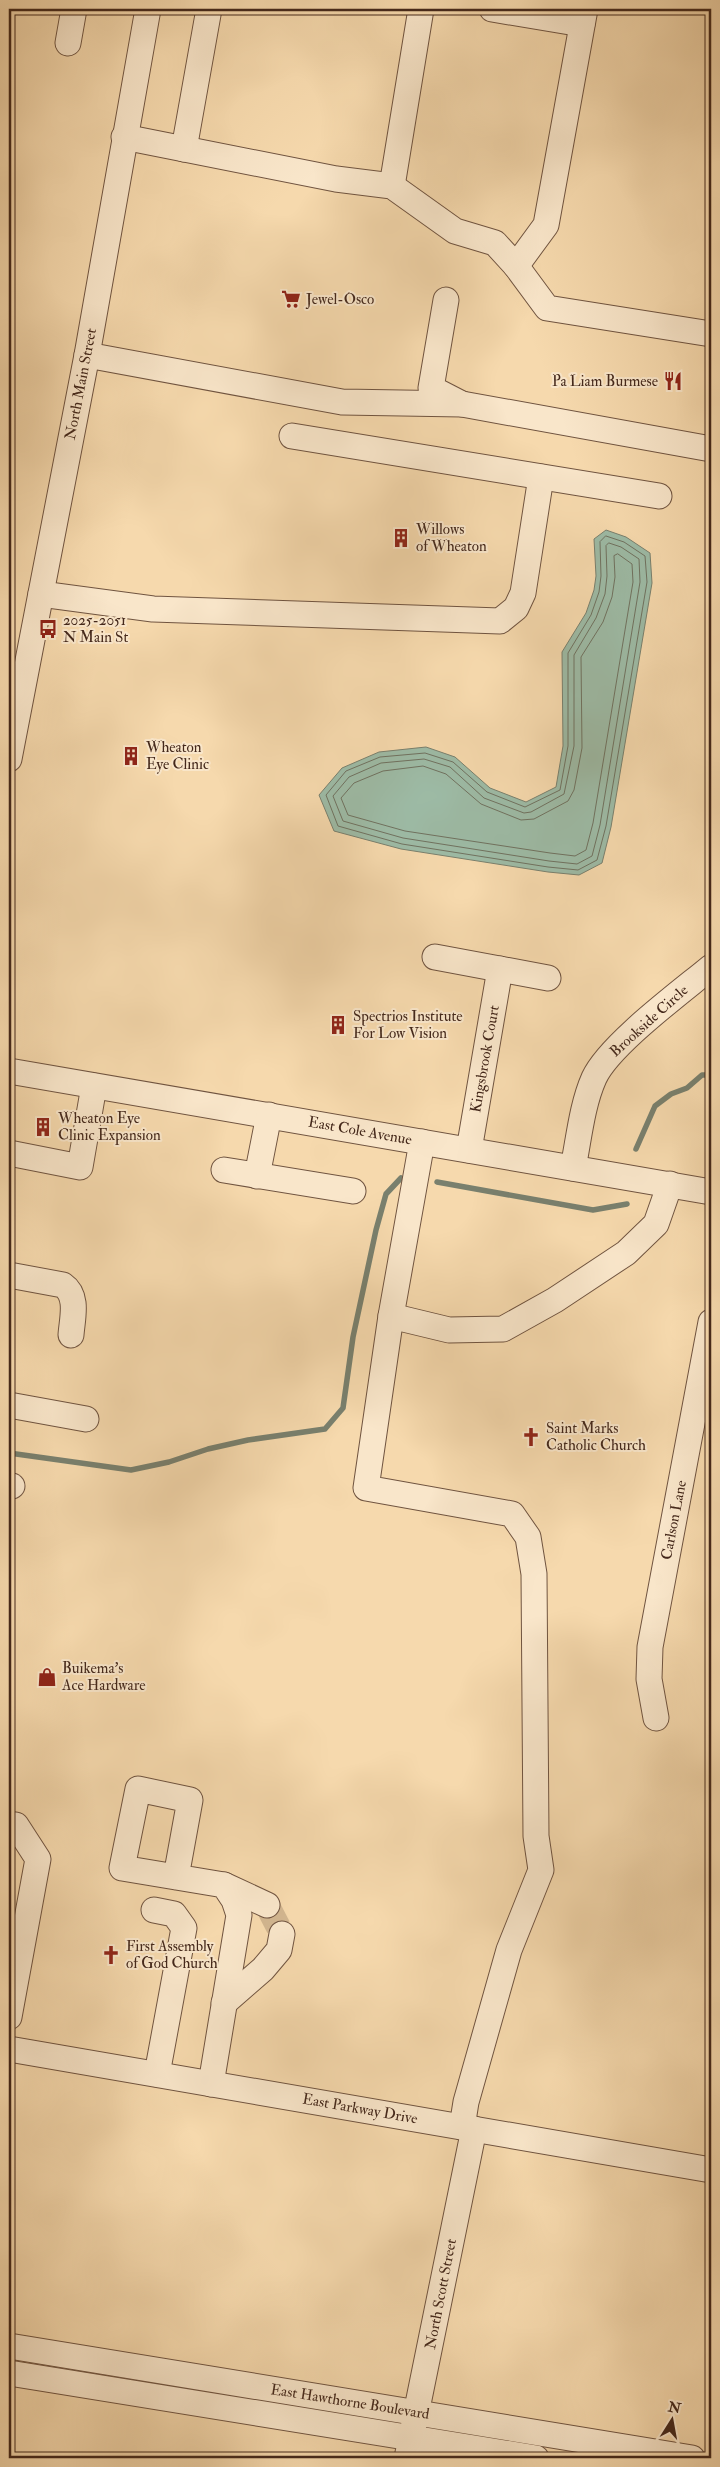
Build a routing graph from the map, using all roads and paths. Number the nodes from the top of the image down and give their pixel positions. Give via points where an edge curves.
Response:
1 (74, 9) edge
2 (148, 9) edge
3 (209, 9) edge
4 (421, 9) edge
5 (492, 9) edge
6 (583, 16) edge
7 (68, 43) dead end
8 (124, 137) junction
9 (184, 149) junction
10 (392, 186) junction
11 (516, 266) junction
12 (446, 300) dead end
13 (711, 334) edge
14 (87, 355) junction
15 (462, 404) junction
16 (292, 436) dead end
17 (711, 449) edge
18 (542, 477) junction
19 (659, 496) dead end
20 (41, 594) junction
21 (9, 759) edge
22 (435, 957) dead end
23 (711, 967) edge
24 (500, 969) junction
25 (548, 978) dead end
26 (9, 1071) edge
27 (94, 1086) junction
28 (268, 1116) junction
29 (422, 1142) junction
30 (469, 1150) junction
31 (9, 1153) edge
32 (573, 1168) junction
33 (224, 1170) dead end
34 (257, 1176) junction
35 (670, 1184) junction
36 (353, 1192) dead end
37 (711, 1192) edge
38 (9, 1275) edge
39 (391, 1316) junction
40 (711, 1322) edge
41 (71, 1335) dead end
42 (9, 1405) edge
43 (86, 1419) dead end
44 (656, 1718) dead end
45 (9, 1824) edge
46 (176, 1877) dead end
47 (224, 1885) junction
48 (267, 1905) tunnel mouth
49 (154, 1910) dead end
50 (282, 1934) dead end
51 (12, 1978) edge
52 (224, 2003) junction
53 (9, 2017) edge
54 (9, 2049) edge
55 (157, 2074) junction
56 (211, 2084) junction
57 (468, 2128) junction
58 (711, 2170) edge
59 (9, 2346) edge
60 (9, 2373) edge
61 (417, 2413) junction
62 (409, 2448) edge
63 (536, 2458) edge
64 (692, 2458) edge

1 - 7 street
2 - 8 street, North Main Street
3 - 9 street
4 - 10 street
5 - 6 street
6 - 11 street via 546,225
8 - 9 street
8 - 14 street, North Main Street
9 - 10 street via 336,179
10 - 11 street via 455,231 495,243
11 - 13 street via 547,308
12 - 15 street via 431,388
14 - 15 street via 342,402
14 - 20 street, North Main Street
15 - 17 street
16 - 18 street
18 - 19 street
18 - 20 street via 523,593 516,608 500,621 153,609
20 - 21 street, North Main Street
22 - 24 street
23 - 32 street, Brookside Circle via 626,1039 602,1064 587,1094
24 - 25 street
24 - 30 street, Kingsbrook Court
26 - 27 street, East Cole Avenue
27 - 28 street, East Cole Avenue
27 - 31 street via 80,1167
28 - 29 street, East Cole Avenue
28 - 34 street
29 - 30 street, East Cole Avenue
29 - 39 street
30 - 32 street, East Cole Avenue
32 - 35 street, East Cole Avenue
33 - 34 street
34 - 36 street
35 - 37 street, East Cole Avenue
35 - 39 street via 656,1224 626,1253 504,1329 449,1330
38 - 41 street via 63,1285 69,1289 74,1306
39 - 57 street, North Scott Street via 366,1488 512,1514 528,1537 534,1574 536,1836 541,1870 509,1950 466,2102
40 - 44 street, Carlson Lane via 650,1647 648,1679
42 - 43 street
45 - 51 street via 16,1825 38,1859
46 - 47 street
47 - 48 street
47 - 52 street via 239,1915
49 - 55 street via 174,1914 184,1928
50 - 52 street via 279,1950 264,1970
51 - 53 street
52 - 56 street
54 - 55 street, East Parkway Drive
55 - 56 street, East Parkway Drive
56 - 57 street, East Parkway Drive
57 - 58 street, East Parkway Drive
57 - 61 street, North Scott Street
59 - 61 street, East Hawthorne Boulevard
60 - 62 street, East Hawthorne Boulevard
61 - 62 street, North Scott Street
61 - 64 street, East Hawthorne Boulevard
62 - 63 street, East Hawthorne Boulevard

